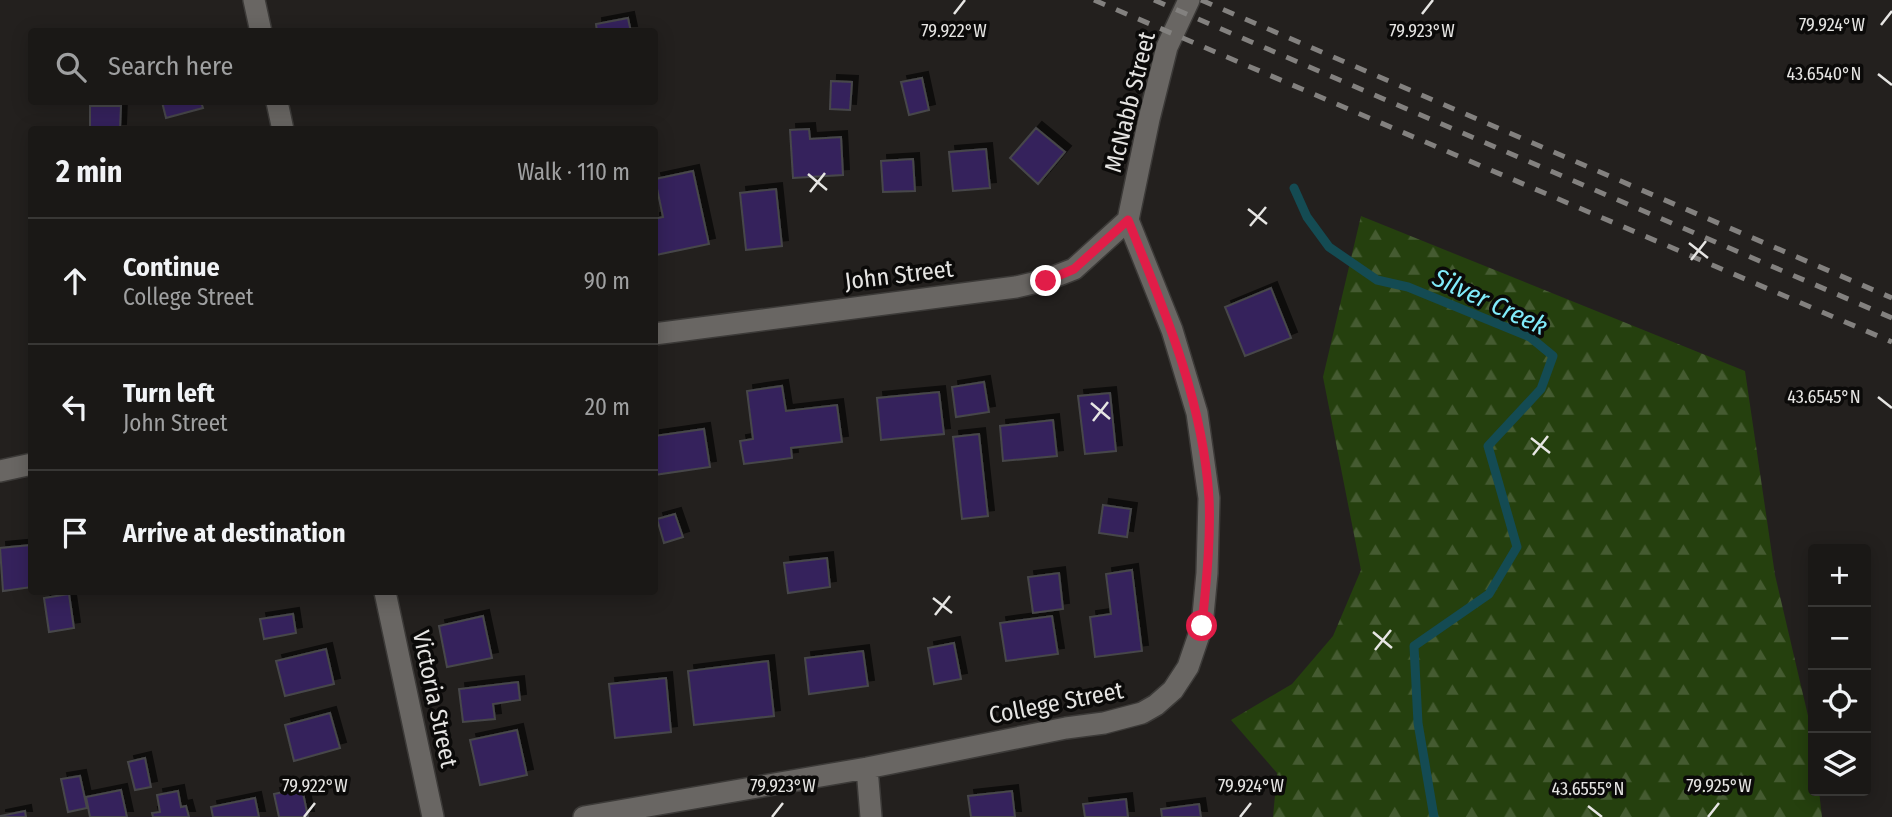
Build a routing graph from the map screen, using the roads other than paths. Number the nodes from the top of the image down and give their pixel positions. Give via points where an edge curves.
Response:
1 (254, 0) edge
2 (1189, 0) edge
3 (260, 28) edge
4 (278, 105) edge
5 (282, 126) edge
6 (1128, 220) junction
7 (658, 333) edge
8 (28, 465) edge
9 (0, 471) edge
10 (386, 595) edge
11 (867, 768) junction
12 (433, 817) edge
13 (584, 817) edge
14 (871, 817) edge

1 - 3 street
2 - 6 street, McNabb Street via 1167,47
4 - 5 street
6 - 7 street, John Street via 1074,269 1046,281
6 - 11 street, College Street via 1172,330 1197,414 1209,498 1202,626 1188,667 1172,690 1142,712
8 - 9 street
10 - 12 street, Victoria Street
11 - 13 street, College Street
11 - 14 street

